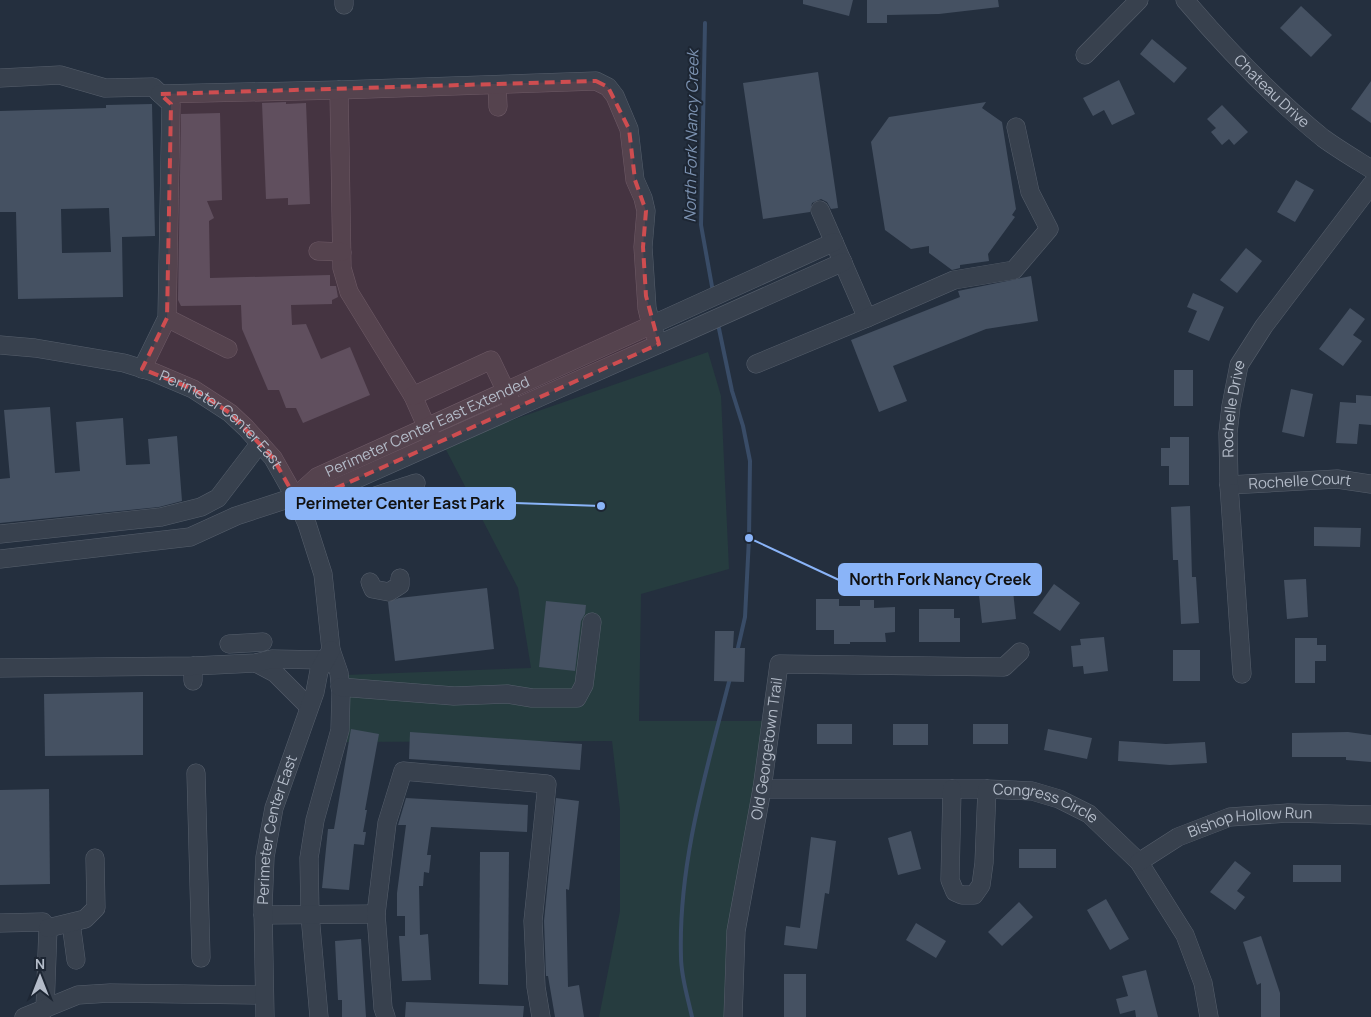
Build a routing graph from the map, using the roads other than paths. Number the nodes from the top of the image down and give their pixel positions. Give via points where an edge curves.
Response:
1 (1139, 0) edge
2 (1185, 0) edge
3 (1085, 55) dead end
4 (0, 78) edge
5 (497, 85) junction
6 (340, 90) junction
7 (160, 94) junction
8 (498, 107) dead end
9 (1016, 127) dead end
10 (1371, 169) edge
11 (1371, 185) edge
12 (820, 210) dead end
13 (834, 242) junction
14 (318, 251) dead end
15 (342, 252) junction
16 (843, 262) junction
17 (167, 318) junction
18 (867, 318) junction
19 (651, 325) junction
20 (659, 344) junction
21 (0, 345) edge
22 (228, 349) dead end
23 (756, 364) dead end
24 (142, 369) junction
25 (506, 392) junction
26 (413, 396) junction
27 (513, 409) junction
28 (427, 428) junction
29 (260, 443) junction
30 (434, 444) junction
31 (376, 471) junction
32 (416, 484) dead end
33 (1371, 484) edge
34 (1229, 485) junction
35 (381, 494) junction
36 (295, 496) junction
37 (352, 508) dead end
38 (0, 534) edge
39 (0, 559) edge
40 (400, 578) dead end
41 (370, 582) dead end
42 (592, 622) dead end
43 (263, 642) dead end
44 (229, 644) dead end
45 (1020, 652) dead end
46 (328, 655) junction
47 (256, 664) junction
48 (0, 668) edge
49 (1242, 674) dead end
50 (340, 687) junction
51 (309, 707) junction
52 (196, 773) dead end
53 (762, 789) junction
54 (952, 789) junction
55 (987, 789) junction
56 (1371, 815) edge
57 (95, 858) dead end
58 (1139, 862) junction
59 (376, 914) junction
60 (263, 915) junction
61 (310, 915) junction
62 (0, 923) edge
63 (72, 923) junction
64 (48, 928) junction
65 (201, 958) dead end
66 (76, 960) dead end
67 (264, 995) junction
68 (45, 1009) junction
69 (24, 1017) edge
70 (266, 1017) edge
71 (319, 1017) edge
72 (386, 1017) edge
73 (541, 1017) edge
74 (733, 1017) edge
75 (1209, 1017) edge

1 - 3 street
2 - 10 street, Chateau Drive via 1280,99 1324,138
4 - 7 street via 60,75 105,88 153,87
5 - 6 street
5 - 8 street
5 - 19 street via 596,81 608,87 615,96 629,129 635,180 646,211 643,247
6 - 7 street
6 - 15 street
7 - 17 street via 171,104
9 - 18 street via 1030,192 1049,229 1014,270 954,280
11 - 34 street, Rochelle Drive via 1264,326 1239,365 1228,432
12 - 13 street
13 - 16 street
13 - 19 street, Perimeter Center East Extended
14 - 15 street
15 - 26 street via 342,268 349,292
16 - 18 street
16 - 20 street, Perimeter Center East Extended
17 - 22 street
17 - 24 street
18 - 23 street
19 - 20 street
19 - 25 street, Perimeter Center East Extended
20 - 27 street, Perimeter Center East Extended
21 - 24 street, Perimeter Center East via 35,348
24 - 29 street, Perimeter Center East via 180,383 212,401
25 - 26 street via 491,360
25 - 27 street
25 - 28 street, Perimeter Center East Extended
26 - 28 street
27 - 30 street, Perimeter Center East Extended
28 - 30 street
28 - 36 street, Perimeter Center East Extended via 317,477
29 - 36 street, Perimeter Center East via 284,474
29 - 38 street via 218,498 201,507 161,517
30 - 31 street, Perimeter Center East Extended
31 - 35 street
31 - 36 street, Perimeter Center East Extended via 326,493
32 - 35 street
33 - 34 street, Rochelle Court via 1337,479
34 - 49 street, Rochelle Drive
35 - 37 street
36 - 39 street via 227,528 190,537
36 - 46 street, Perimeter Center East via 323,574
40 - 41 street via 400,585 389,592 373,589
42 - 50 street via 584,684 577,698 532,698 507,694 454,696
43 - 44 street
45 - 53 street, Old Georgetown Trail via 1004,667 779,664
46 - 47 street via 272,659
46 - 50 street, Perimeter Center East via 340,673
46 - 51 street, Perimeter Center East via 319,671
47 - 48 street via 193,674
47 - 51 street via 275,674
50 - 61 street, Perimeter Center East via 340,730 309,858
51 - 60 street, Perimeter Center East via 274,808 265,857
52 - 65 street
53 - 54 street, Congress Circle
53 - 74 street, Old Georgetown Trail via 736,931
54 - 55 street, Congress Circle
54 - 55 street via 950,880 954,892 962,895 974,895 982,885
55 - 58 street, Congress Circle via 1032,791 1059,799 1088,814
56 - 58 street, Bishop Hollow Run via 1288,813 1230,817 1178,837
57 - 63 street via 96,908 84,919
58 - 75 street, Congress Circle via 1185,935 1203,984
59 - 61 street
59 - 72 street
59 - 73 street via 387,823 403,771 547,784 532,922
60 - 61 street
60 - 67 street, Perimeter Center East
61 - 71 street, Perimeter Center East
62 - 64 street via 43,922
63 - 64 street
63 - 66 street
64 - 68 street
67 - 68 street via 78,995
67 - 70 street, Perimeter Center East
68 - 69 street

